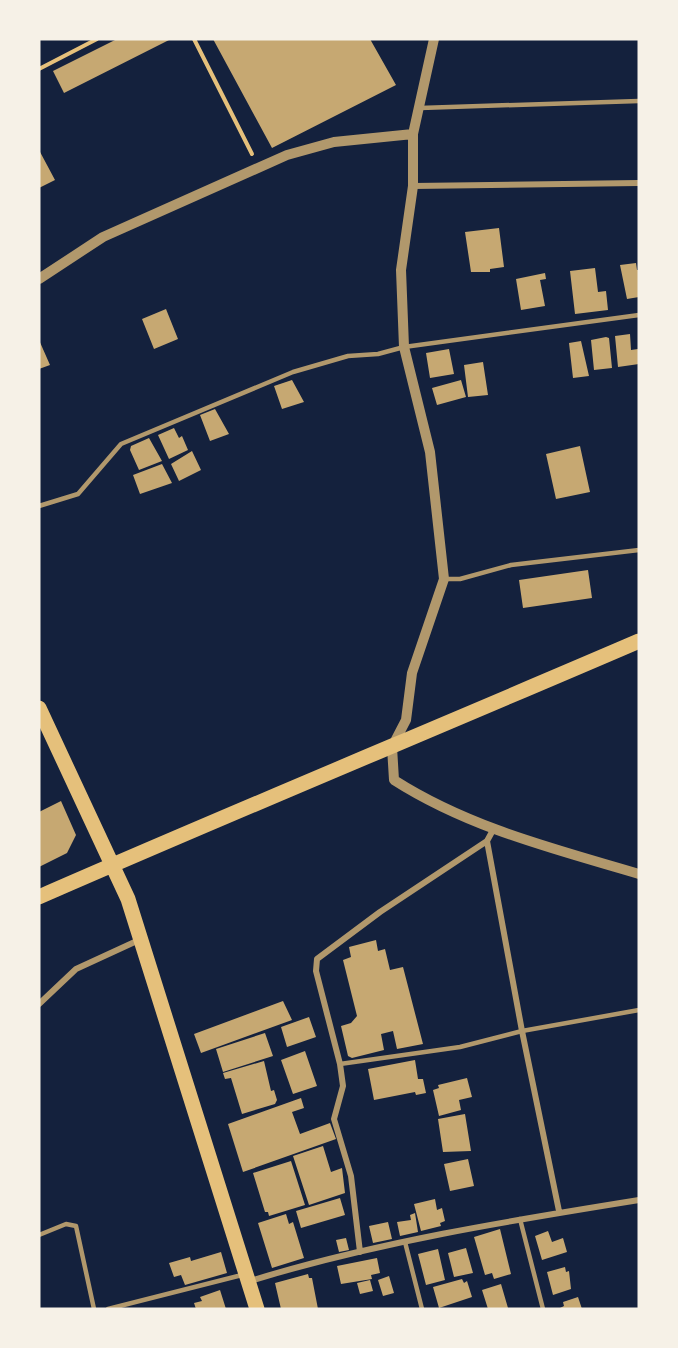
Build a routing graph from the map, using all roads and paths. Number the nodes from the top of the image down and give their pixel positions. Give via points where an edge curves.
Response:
1 (97, 39) edge
2 (194, 39) edge
3 (434, 39) edge
4 (39, 69) edge
5 (639, 101) edge
6 (418, 108) junction
7 (413, 134) junction
8 (259, 168) junction
9 (639, 183) edge
10 (413, 186) junction
11 (39, 279) edge
12 (639, 315) edge
13 (404, 347) junction
14 (39, 506) edge
15 (639, 550) edge
16 (444, 579) junction
17 (639, 641) edge
18 (39, 708) edge
19 (392, 747) junction
20 (493, 830) junction
21 (488, 841) junction
22 (112, 864) junction
23 (639, 874) edge
24 (39, 897) edge
25 (142, 939) junction
26 (39, 1004) edge
27 (639, 1010) edge
28 (522, 1031) junction
29 (340, 1064) junction
30 (639, 1200) edge
31 (559, 1211) junction
32 (520, 1218) junction
33 (39, 1235) edge
34 (405, 1242) junction
35 (360, 1252) junction
36 (249, 1277) junction
37 (94, 1309) edge
38 (108, 1309) edge
39 (257, 1309) edge
40 (422, 1309) edge
41 (543, 1309) edge

1 - 4 path
2 - 8 path
3 - 6 street
5 - 6 lane
6 - 7 street
7 - 8 street via 334,142 287,155
7 - 10 street
8 - 11 street via 103,237
9 - 10 street
10 - 13 street via 401,270
12 - 13 lane
13 - 14 lane via 293,372 121,444 78,494
13 - 16 street via 430,452
15 - 16 lane via 512,565 460,579
16 - 19 street via 412,673 406,720
17 - 19 main road
18 - 22 main road
19 - 20 street via 394,780 421,797
19 - 22 main road
20 - 21 street
20 - 23 street
21 - 28 street
21 - 29 street via 317,959 316,971
22 - 24 main road
22 - 25 main road
25 - 26 street via 76,969
25 - 36 main road
27 - 28 lane
28 - 29 lane via 460,1047
28 - 31 street
29 - 35 street via 343,1086 334,1119 351,1176
30 - 31 street
31 - 32 street
32 - 34 street
32 - 41 lane
33 - 37 lane via 66,1224 76,1226
34 - 35 street
34 - 40 lane
35 - 36 street
36 - 38 lane
36 - 39 main road

